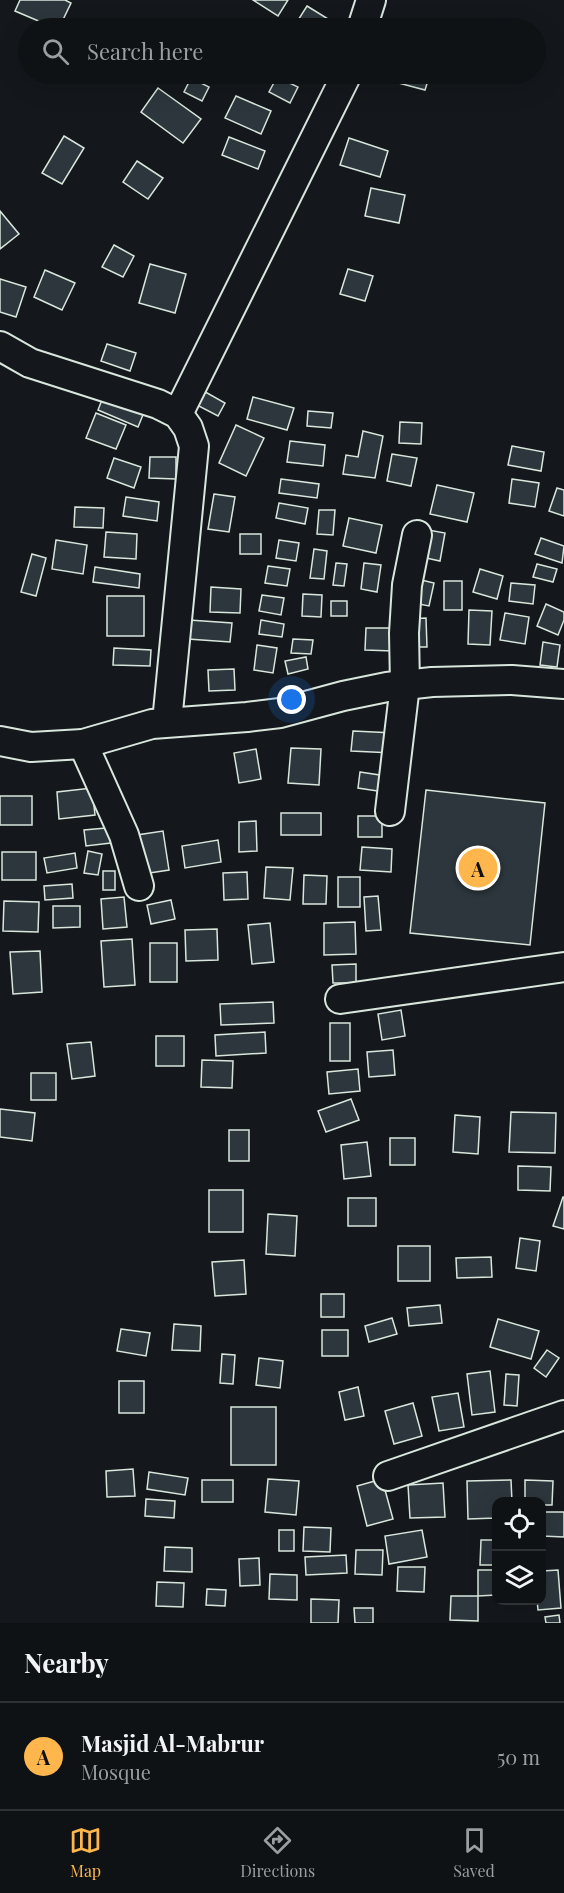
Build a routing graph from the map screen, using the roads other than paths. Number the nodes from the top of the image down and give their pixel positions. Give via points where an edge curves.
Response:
1 (371, 0) edge
2 (366, 18) edge
3 (342, 84) edge
4 (0, 346) edge
5 (178, 414) junction
6 (417, 535) dead end
7 (564, 684) edge
8 (405, 685) junction
9 (167, 722) junction
10 (0, 741) edge
11 (83, 744) junction
12 (390, 811) dead end
13 (139, 886) dead end
14 (564, 967) edge
15 (340, 999) dead end
16 (564, 1415) edge
17 (388, 1476) dead end

1 - 2 street
3 - 5 street
4 - 5 street via 30,363
5 - 9 street via 194,446
6 - 8 street via 407,585
7 - 8 street via 477,680
8 - 9 street via 280,713
8 - 12 street
9 - 11 street
10 - 11 street via 31,747
11 - 13 street via 124,835
14 - 15 street
16 - 17 street

